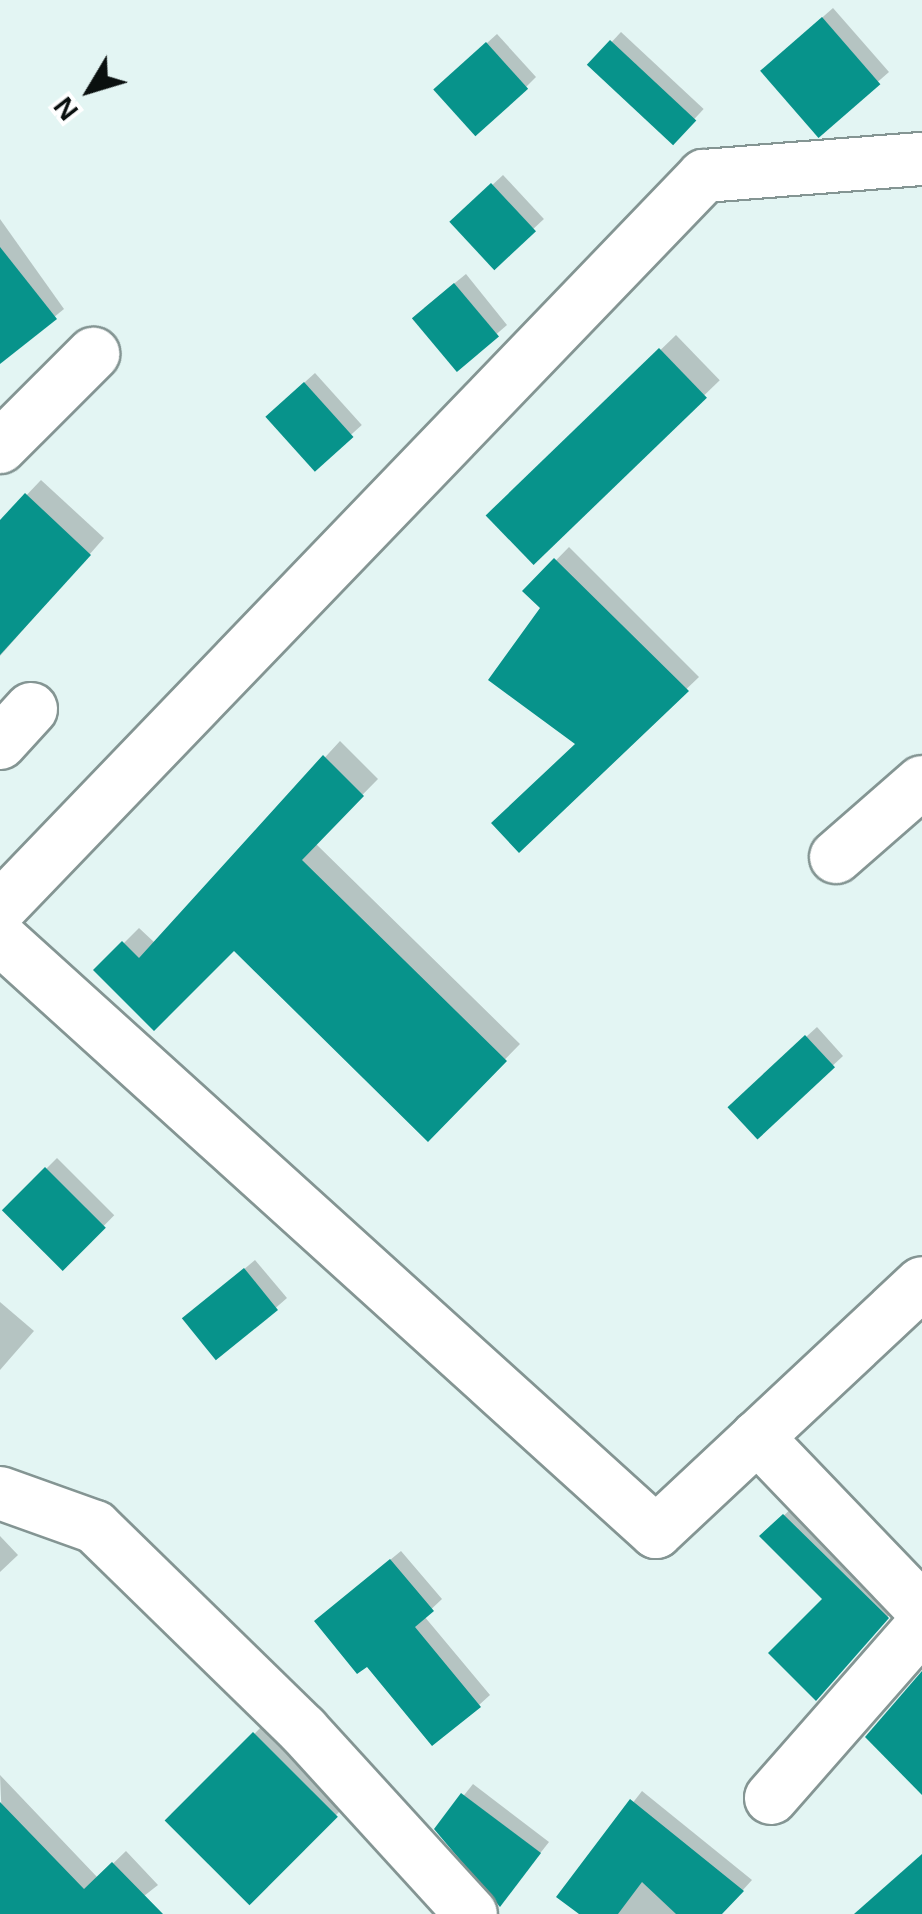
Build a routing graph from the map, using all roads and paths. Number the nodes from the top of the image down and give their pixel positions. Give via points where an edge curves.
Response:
1 (920, 164) edge
2 (94, 354) dead end
3 (0, 447) edge
4 (922, 782) edge
5 (836, 857) dead end
6 (0, 908) edge
7 (0, 938) edge
8 (922, 1283) edge
9 (757, 1437) junction
10 (0, 1493) edge
11 (922, 1609) edge
12 (922, 1626) edge
13 (771, 1798) dead end
14 (470, 1914) edge

1 - 6 street via 704,176
2 - 3 street
4 - 5 street
7 - 9 street via 656,1532
8 - 9 street
9 - 11 street
10 - 14 street via 95,1527 303,1730
12 - 13 street

